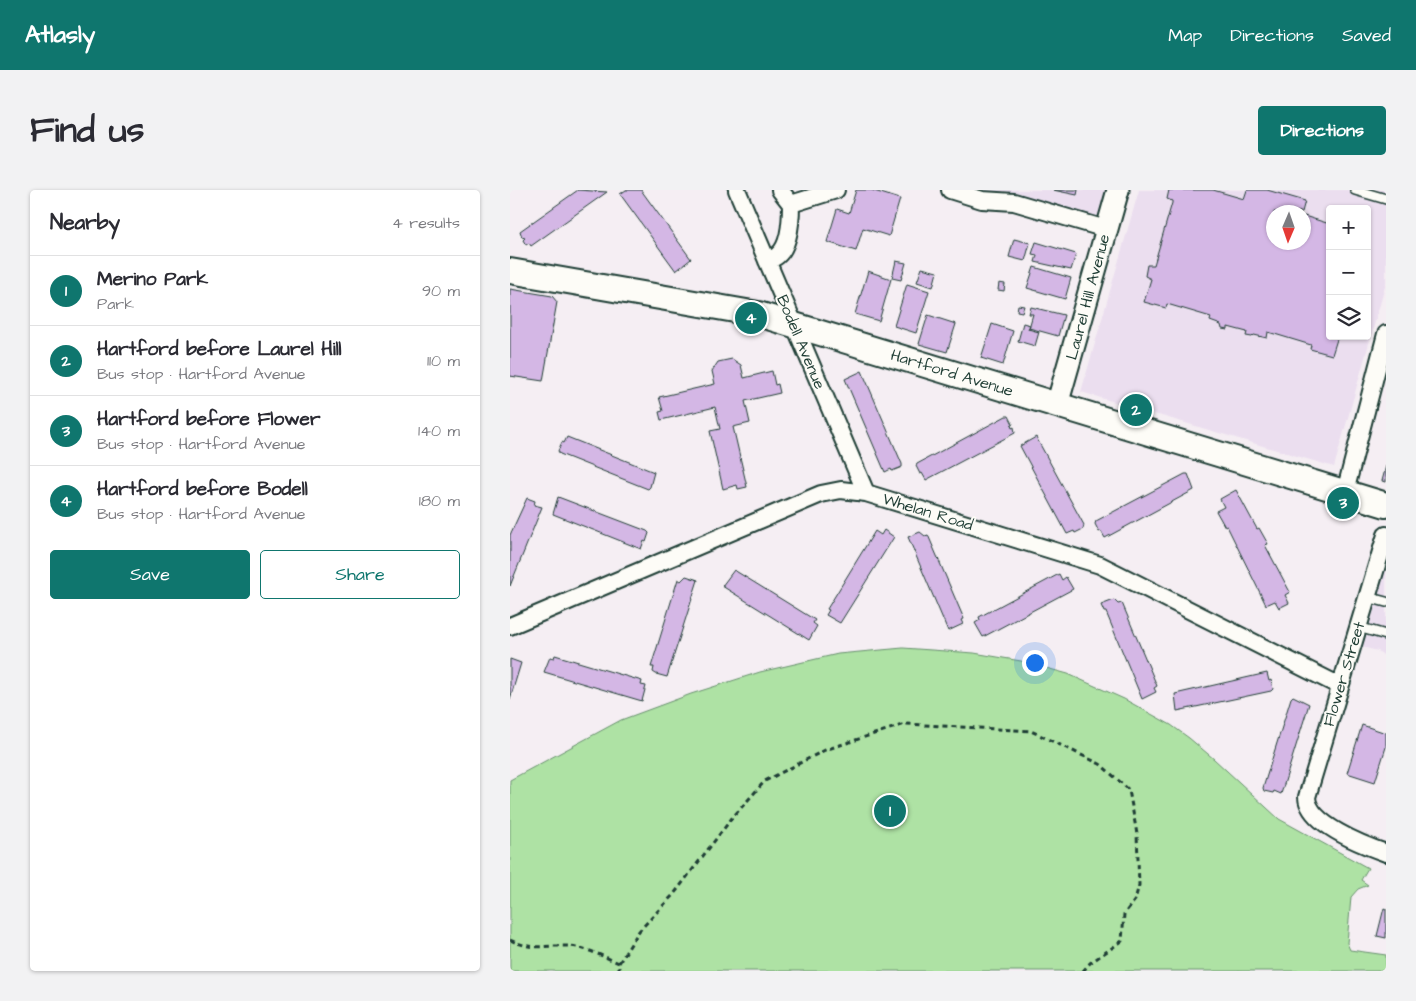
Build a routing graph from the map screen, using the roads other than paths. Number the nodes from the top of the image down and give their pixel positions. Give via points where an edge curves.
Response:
1 (737, 190) edge
2 (780, 190) edge
3 (836, 190) edge
4 (950, 190) edge
5 (1118, 190) edge
6 (1355, 190) edge
7 (1386, 199) edge
8 (791, 204) junction
9 (1106, 229) junction
10 (767, 260) junction
11 (510, 271) edge
12 (794, 325) junction
13 (1386, 334) edge
14 (1058, 405) junction
15 (1345, 492) junction
16 (866, 493) junction
17 (1386, 505) edge
18 (1386, 535) edge
19 (1367, 597) junction
20 (1386, 602) edge
21 (510, 626) edge
22 (1358, 627) junction
23 (1386, 635) edge
24 (1340, 686) junction
25 (1386, 853) edge

1 - 10 street, Bodell Avenue
2 - 8 street
3 - 8 street
4 - 9 street via 982,200 1014,202
5 - 9 street, Laurel Hill Avenue
6 - 7 lane
8 - 10 street via 784,246 778,256
9 - 14 street, Laurel Hill Avenue
10 - 12 street, Bodell Avenue
11 - 12 main road, Hartford Avenue via 727,307
12 - 14 main road, Hartford Avenue
12 - 16 street, Bodell Avenue
13 - 15 street
14 - 15 main road, Hartford Avenue
15 - 17 main road, Hartford Avenue
16 - 21 street, Whelan Road via 841,490 822,494
16 - 24 street, Whelan Road via 1100,565
18 - 19 street, Flower Street
19 - 20 lane
19 - 22 street, Flower Street
22 - 23 lane
22 - 24 street, Flower Street
24 - 25 street, Flower Street via 1308,791 1308,803 1312,814 1354,840

